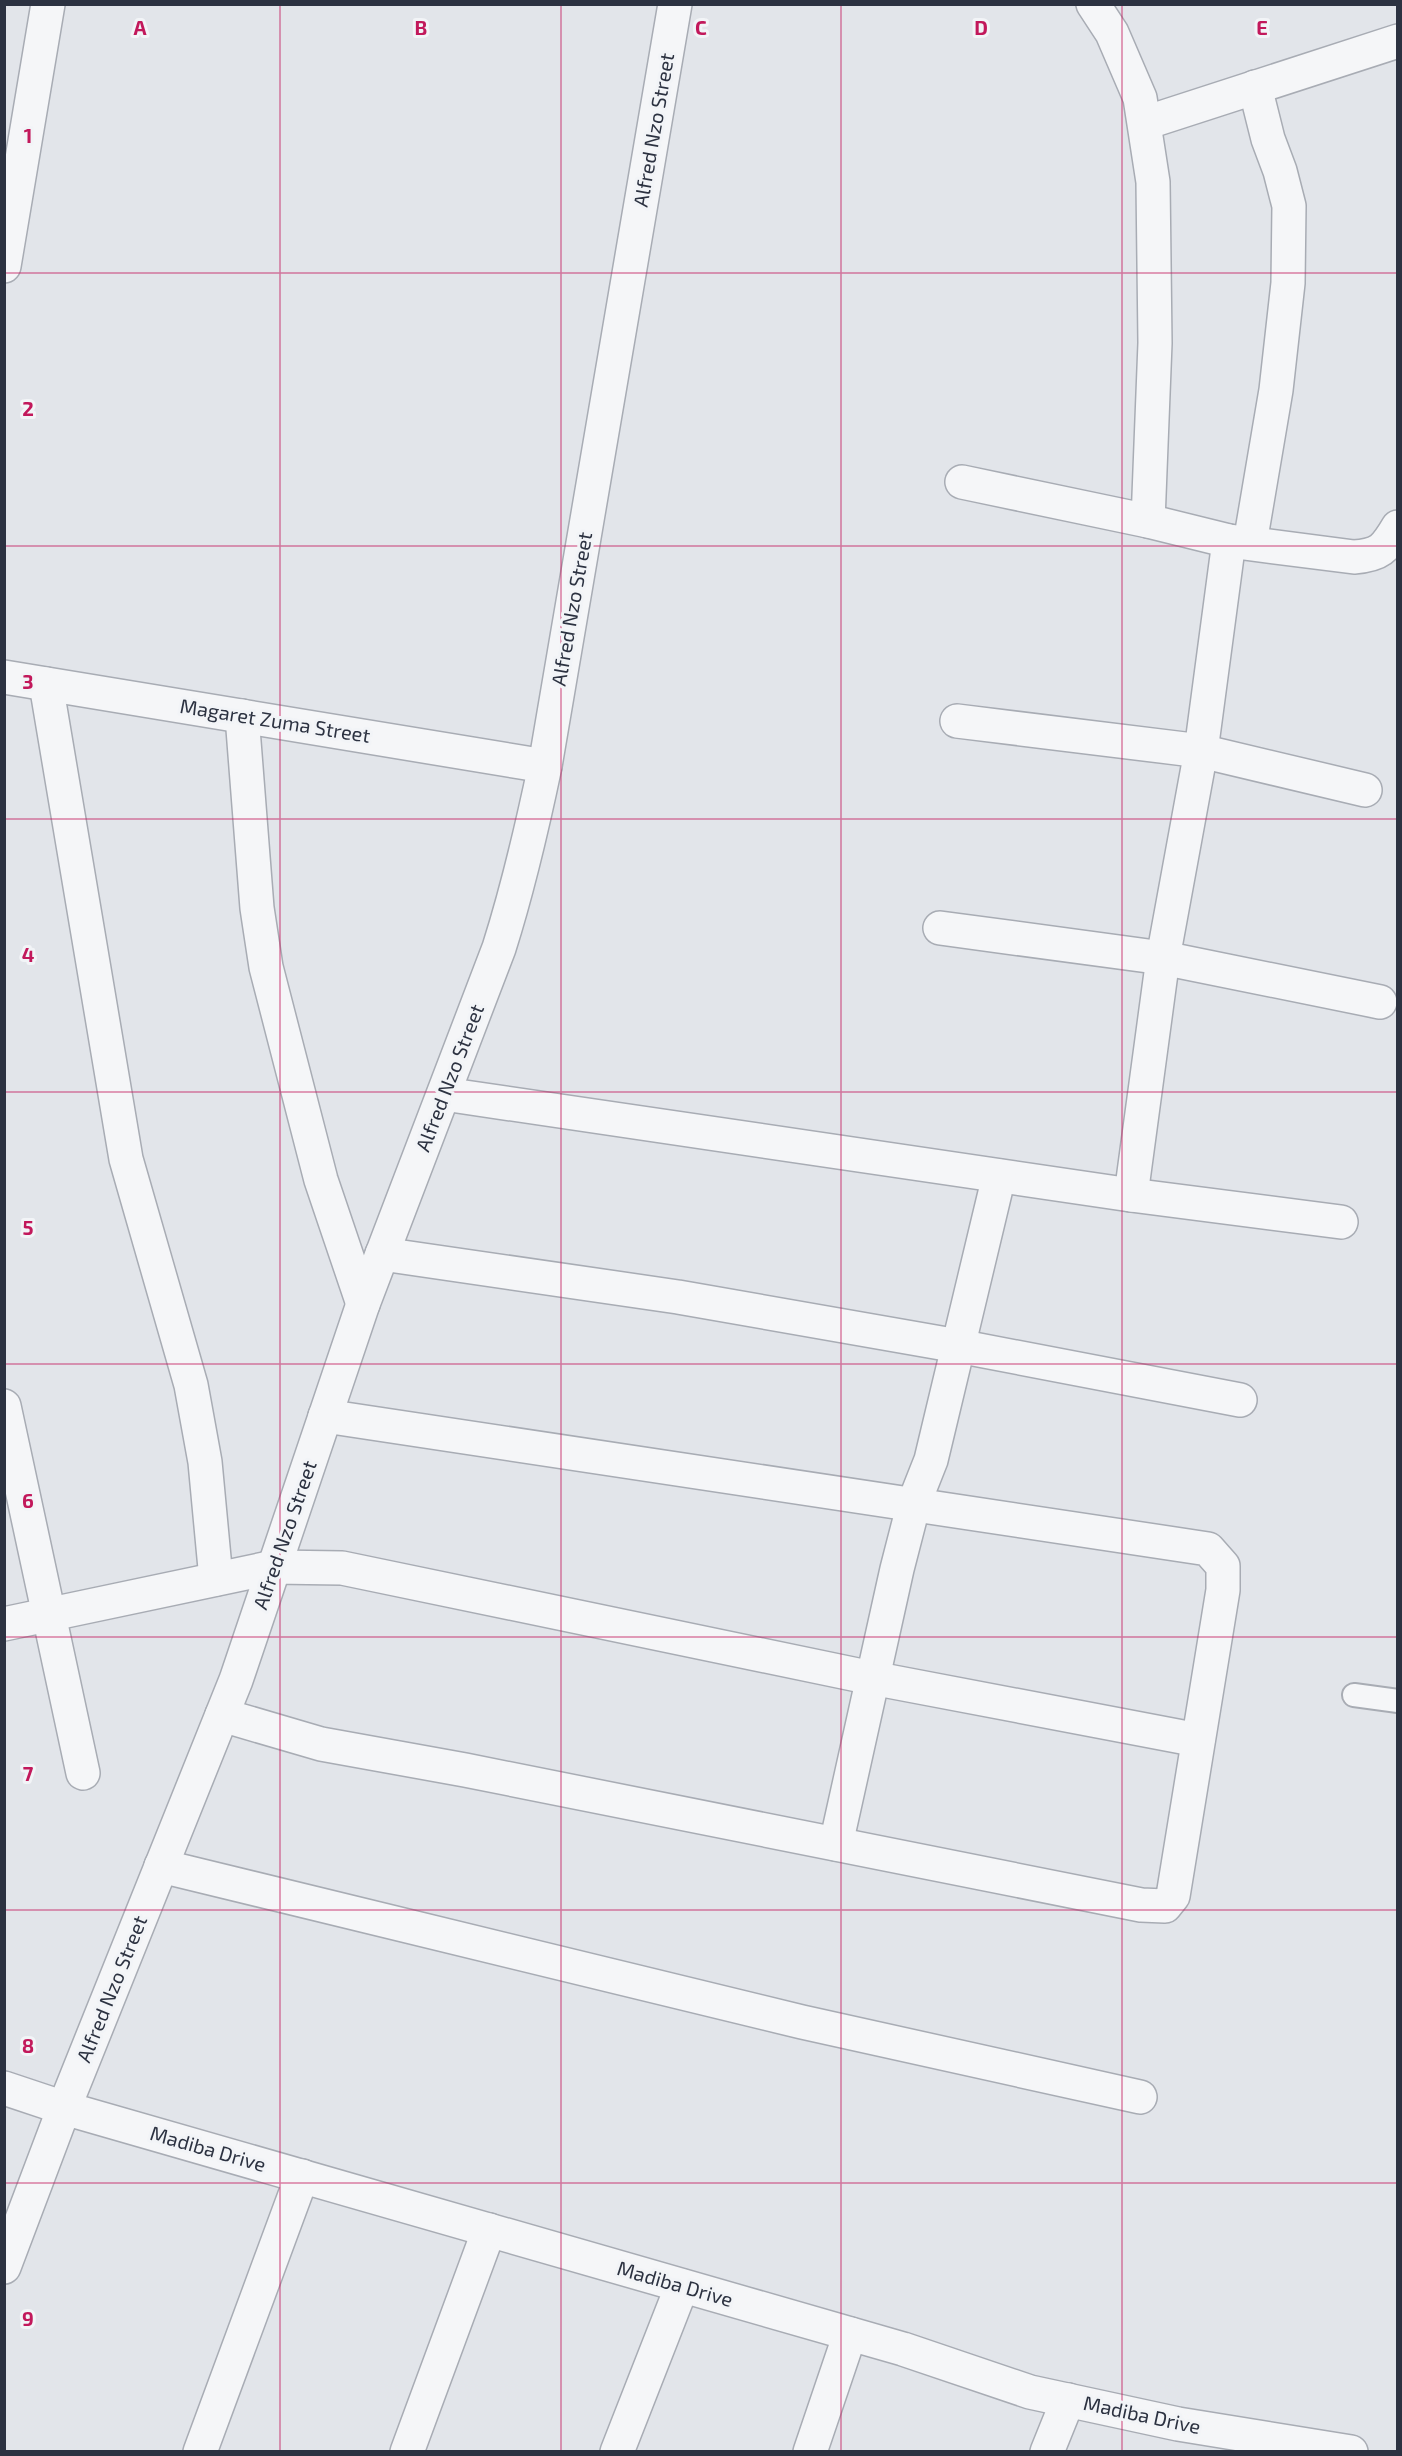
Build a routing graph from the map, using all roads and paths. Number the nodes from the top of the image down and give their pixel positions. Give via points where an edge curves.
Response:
1 (48, 4) edge
2 (675, 4) edge
3 (1093, 4) edge
4 (1398, 41) edge
5 (1255, 87) junction
6 (1144, 123) junction
7 (4, 266) edge
8 (962, 482) dead end
9 (1148, 521) junction
10 (1398, 527) edge
11 (1240, 542) junction
12 (4, 677) edge
13 (46, 684) junction
14 (242, 716) junction
15 (957, 721) dead end
16 (1200, 751) junction
17 (545, 766) junction
18 (1365, 790) dead end
19 (940, 928) dead end
20 (1163, 958) junction
21 (1380, 1002) dead end
22 (444, 1094) junction
23 (999, 1176) junction
24 (1131, 1195) junction
25 (1341, 1222) dead end
26 (382, 1254) junction
27 (363, 1304) junction
28 (958, 1346) junction
29 (1240, 1400) dead end
30 (4, 1406) edge
31 (325, 1416) junction
32 (914, 1503) junction
33 (274, 1567) junction
34 (216, 1580) junction
35 (49, 1616) junction
36 (4, 1624) edge
37 (872, 1678) junction
38 (1354, 1695) dead end
39 (1398, 1701) edge
40 (222, 1715) junction
41 (1198, 1740) junction
42 (83, 1773) dead end
43 (836, 1844) junction
44 (161, 1866) junction
45 (4, 2088) edge
46 (1140, 2097) dead end
47 (64, 2108) junction
48 (302, 2176) junction
49 (489, 2230) junction
50 (4, 2267) edge
51 (682, 2286) junction
52 (850, 2334) junction
53 (1068, 2400) junction
54 (200, 2451) edge
55 (407, 2451) edge
56 (617, 2451) edge
57 (810, 2451) edge
58 (1047, 2451) edge
59 (1352, 2451) edge

1 - 7 street
2 - 17 street, Alfred Nzo Street
3 - 6 street via 1130,72
4 - 5 street
5 - 6 street
5 - 11 street via 1289,206 1288,261 1276,390
6 - 9 street via 1155,222
8 - 9 street
9 - 11 street
10 - 11 street via 1387,545 1372,556
11 - 16 street
12 - 13 street, Magaret Zuma Street
13 - 14 street, Magaret Zuma Street
13 - 34 street via 126,1159 191,1385 206,1462
14 - 17 street, Magaret Zuma Street
14 - 27 street via 257,908 266,968 321,1180
15 - 16 street
16 - 18 street
16 - 20 street
17 - 22 street, Alfred Nzo Street via 513,904
19 - 20 street
20 - 21 street
20 - 24 street
22 - 23 street
22 - 26 street, Alfred Nzo Street
23 - 24 street
23 - 28 street
24 - 25 street
26 - 27 street, Alfred Nzo Street
26 - 28 street via 678,1297
27 - 31 street, Alfred Nzo Street
28 - 29 street
28 - 32 street via 931,1460
30 - 35 street
31 - 32 street
31 - 33 street, Alfred Nzo Street
32 - 37 street
32 - 41 street via 1208,1549 1223,1566 1223,1590
33 - 34 street
33 - 37 street via 342,1568 375,1574
33 - 40 street, Alfred Nzo Street
34 - 35 street
35 - 36 street
35 - 42 street
37 - 41 street
37 - 43 street
38 - 39 lane
40 - 43 street via 321,1744
40 - 44 street, Alfred Nzo Street
41 - 43 street via 1173,1896 1165,1906 1142,1905
44 - 46 street via 802,2022
44 - 47 street, Alfred Nzo Street
45 - 47 street, Madiba Drive
47 - 48 street, Madiba Drive
47 - 50 street, Alfred Nzo Street
48 - 49 street, Madiba Drive
48 - 54 street
49 - 51 street, Madiba Drive
49 - 55 street
51 - 52 street, Madiba Drive
51 - 56 street
52 - 53 street, Madiba Drive via 1030,2392
52 - 57 street
53 - 58 street
53 - 59 street, Madiba Drive via 1178,2424

